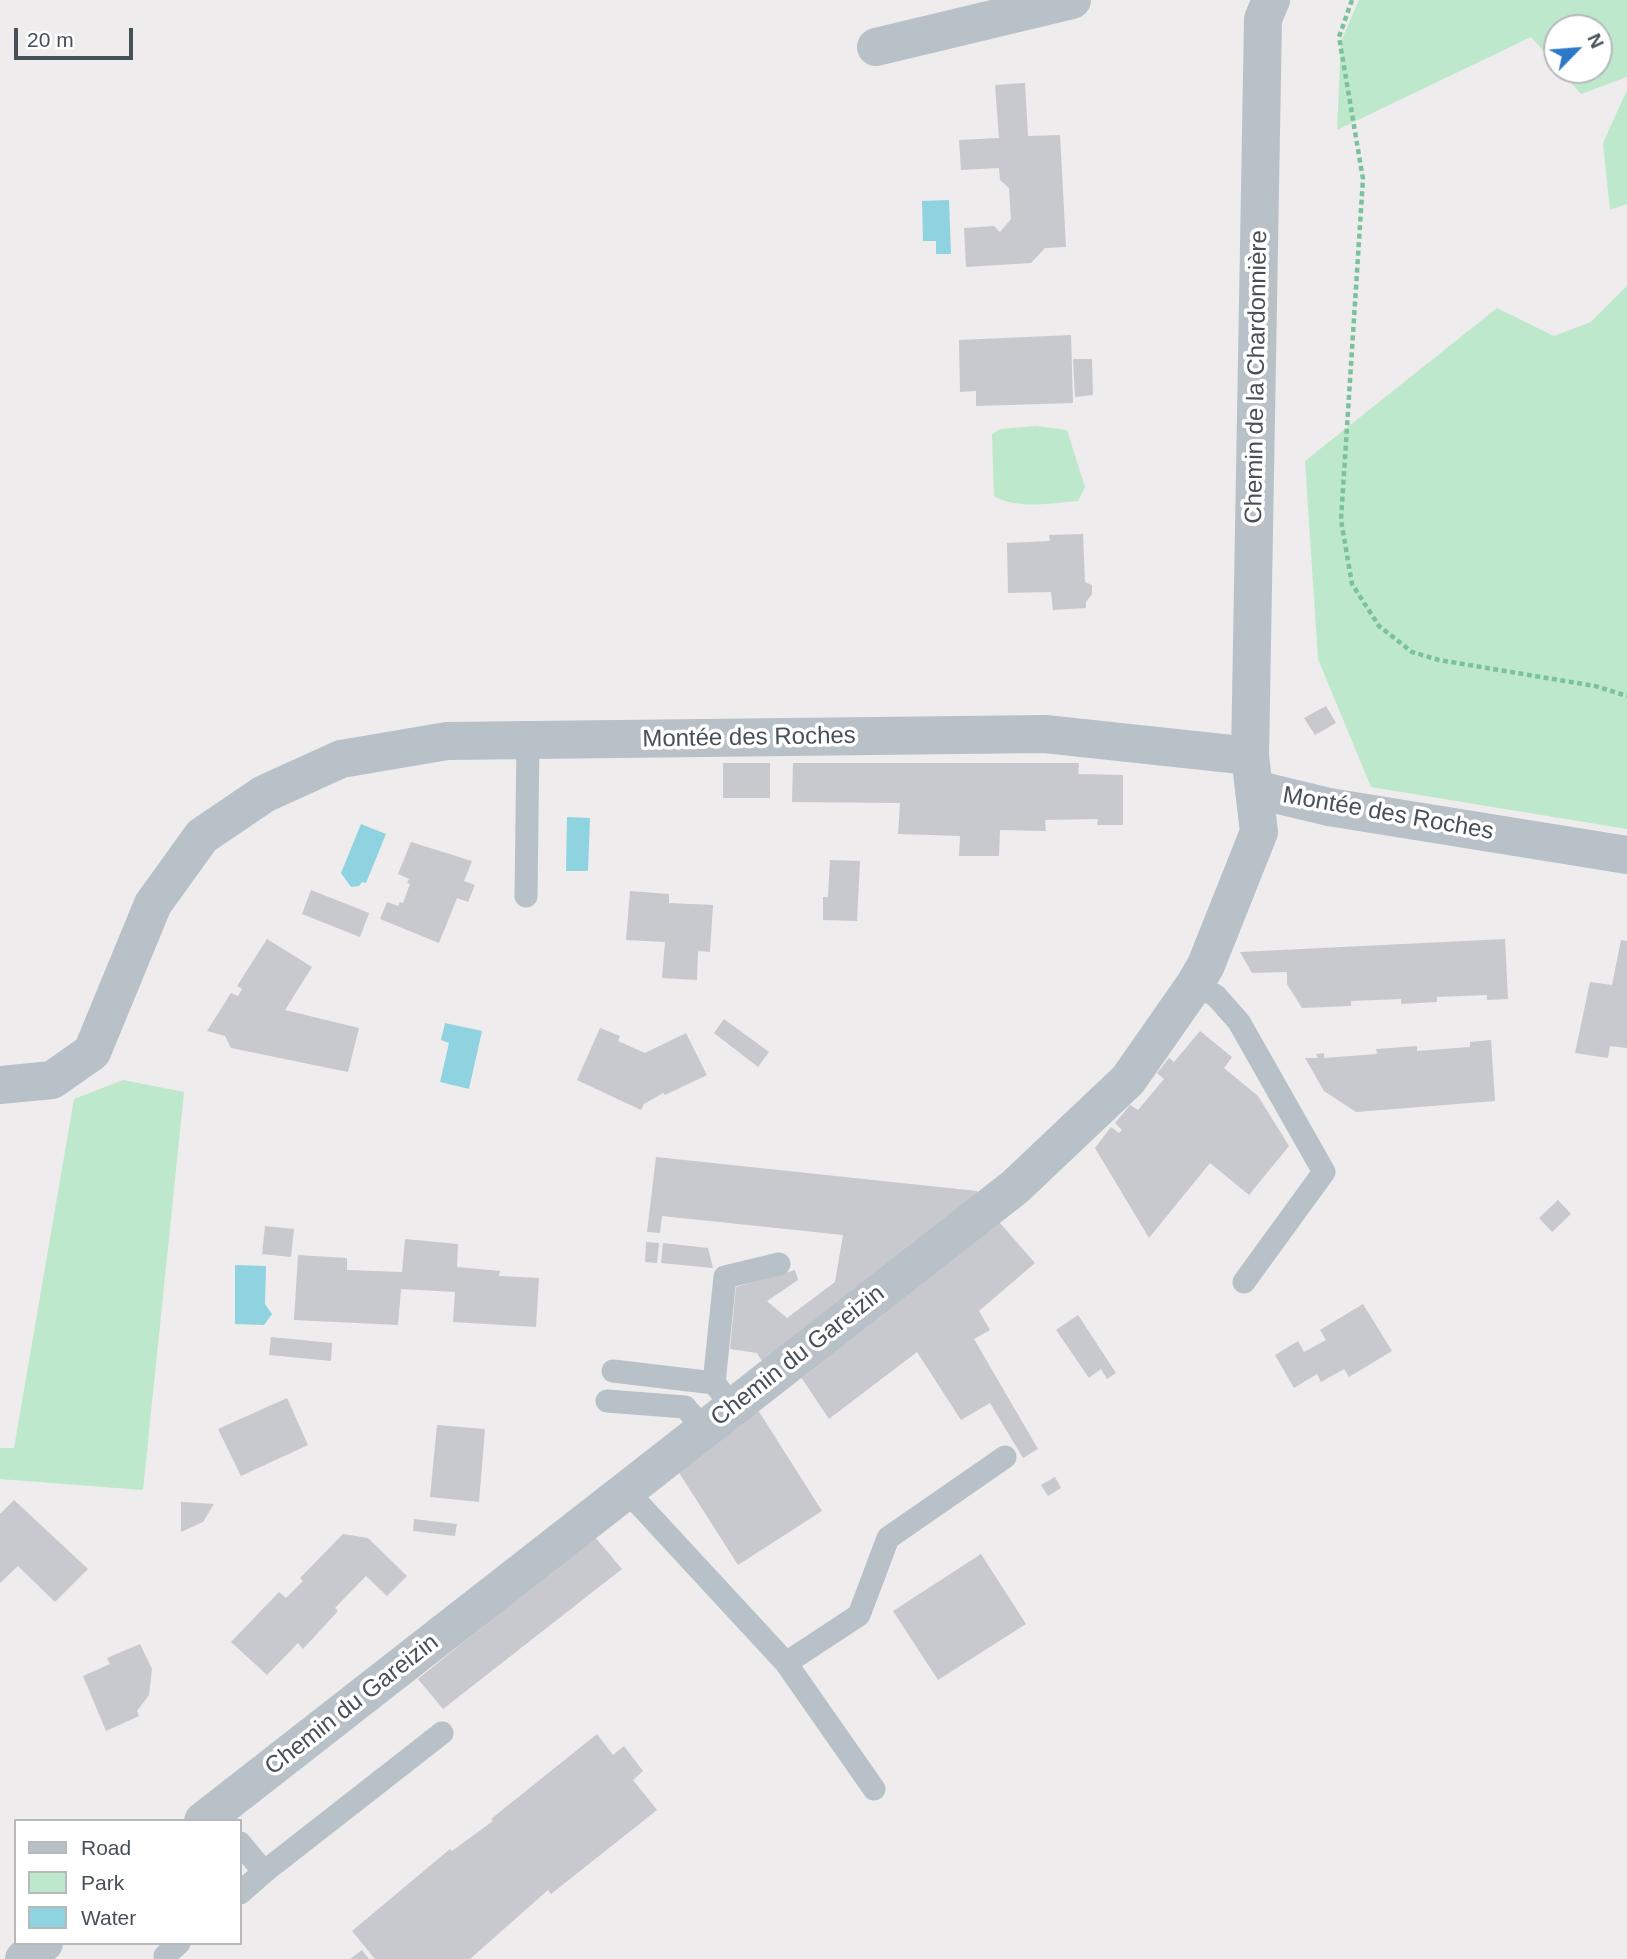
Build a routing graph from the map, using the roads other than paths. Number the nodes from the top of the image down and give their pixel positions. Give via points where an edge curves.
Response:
1 (1072, 0) edge
2 (1264, 6) edge
3 (876, 47) dead end
4 (528, 741) junction
5 (1252, 773) junction
6 (1627, 855) edge
7 (526, 896) dead end
8 (1195, 984) junction
9 (0, 1085) edge
10 (779, 1264) dead end
11 (1244, 1282) dead end
12 (613, 1371) dead end
13 (607, 1401) dead end
14 (717, 1406) junction
15 (1005, 1457) dead end
16 (626, 1490) junction
17 (786, 1663) junction
18 (442, 1733) dead end
19 (873, 1789) dead end
20 (212, 1818) edge
21 (242, 1845) edge
22 (264, 1872) junction
23 (242, 1891) edge
24 (42, 1945) edge
25 (24, 1959) edge

1 - 3 street
2 - 5 street, Chemin de la Chardonnière
4 - 5 street, Montée des Roches via 1045,734
4 - 7 lane
4 - 9 street, Montée des Roches via 447,741 341,759 264,794 202,836 153,904 92,1052 52,1080
5 - 6 street, Montée des Roches via 1329,807
5 - 8 street, Chemin du Gareizin via 1259,832
8 - 11 lane via 1216,996 1239,1023 1324,1172
8 - 14 street, Chemin du Gareizin via 1128,1080 1015,1187
10 - 14 lane via 725,1277
12 - 14 lane
13 - 14 lane
14 - 16 street, Chemin du Gareizin
15 - 17 lane via 888,1538 859,1615
16 - 17 lane
16 - 20 street, Chemin du Gareizin
17 - 19 lane
18 - 22 lane
21 - 22 lane
22 - 23 lane
24 - 25 street

